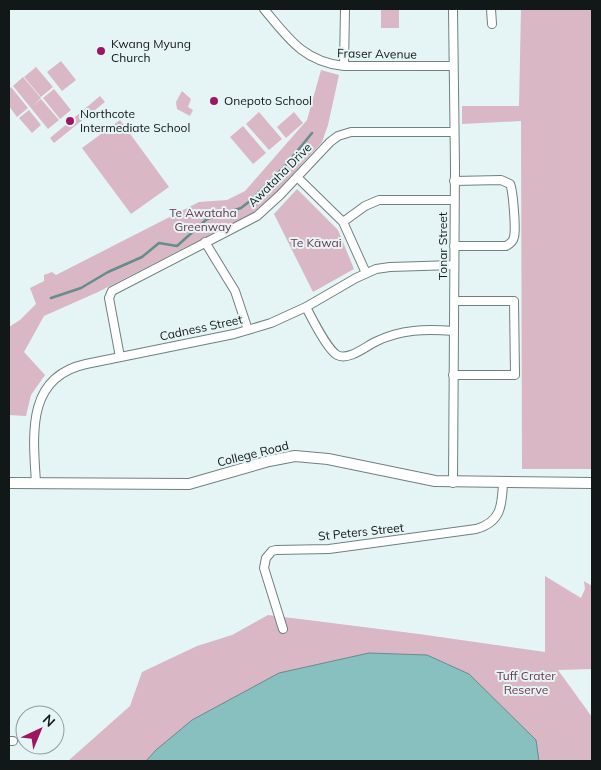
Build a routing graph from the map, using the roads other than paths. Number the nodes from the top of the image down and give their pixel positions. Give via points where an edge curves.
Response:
1 (264, 9) edge
2 (344, 9) edge
3 (453, 9) edge
4 (491, 9) edge
5 (492, 24) dead end
6 (344, 66) junction
7 (452, 66) junction
8 (454, 132) junction
9 (297, 177) junction
10 (454, 181) junction
11 (454, 200) junction
12 (343, 222) junction
13 (205, 242) junction
14 (454, 246) junction
15 (454, 265) junction
16 (366, 273) junction
17 (454, 301) junction
18 (306, 307) junction
19 (248, 330) junction
20 (454, 331) junction
21 (120, 357) junction
22 (453, 375) junction
23 (9, 483) edge
24 (36, 483) junction
25 (453, 483) junction
26 (503, 483) junction
27 (592, 483) edge
28 (283, 629) dead end

1 - 6 street, Fraser Avenue via 307,55
2 - 6 street
3 - 7 street, Tonar Street
4 - 5 street
6 - 7 street, Fraser Avenue
7 - 8 street, Tonar Street
8 - 9 street, Awataha Drive via 351,132 330,142
8 - 10 street, Tonar Street
9 - 12 street
9 - 13 street, Awataha Drive via 257,216
10 - 11 street, Tonar Street
10 - 14 street via 501,180 510,184 514,235 506,246
11 - 12 street via 379,200
11 - 14 street, Tonar Street
12 - 16 street
13 - 19 street via 235,291
13 - 21 street, Awataha Drive via 112,291 109,298
14 - 15 street, Tonar Street
15 - 16 street, Cadness Street via 390,267
15 - 17 street, Tonar Street
16 - 18 street, Cadness Street
17 - 20 street, Tonar Street
17 - 22 street via 514,301 515,375
18 - 19 street, Cadness Street
18 - 20 street via 331,349 342,357 395,334 419,330
19 - 21 street, Cadness Street
20 - 22 street, Tonar Street
21 - 24 street, Cadness Street via 70,368 56,376 43,392 35,419
22 - 25 street, Tonar Street
23 - 24 main road, College Road
24 - 25 main road, College Road via 189,484 295,456 328,459
25 - 26 main road, College Road
26 - 27 main road, College Road
26 - 28 street, St Peters Street via 499,512 487,525 476,529 329,549 272,551 264,568

